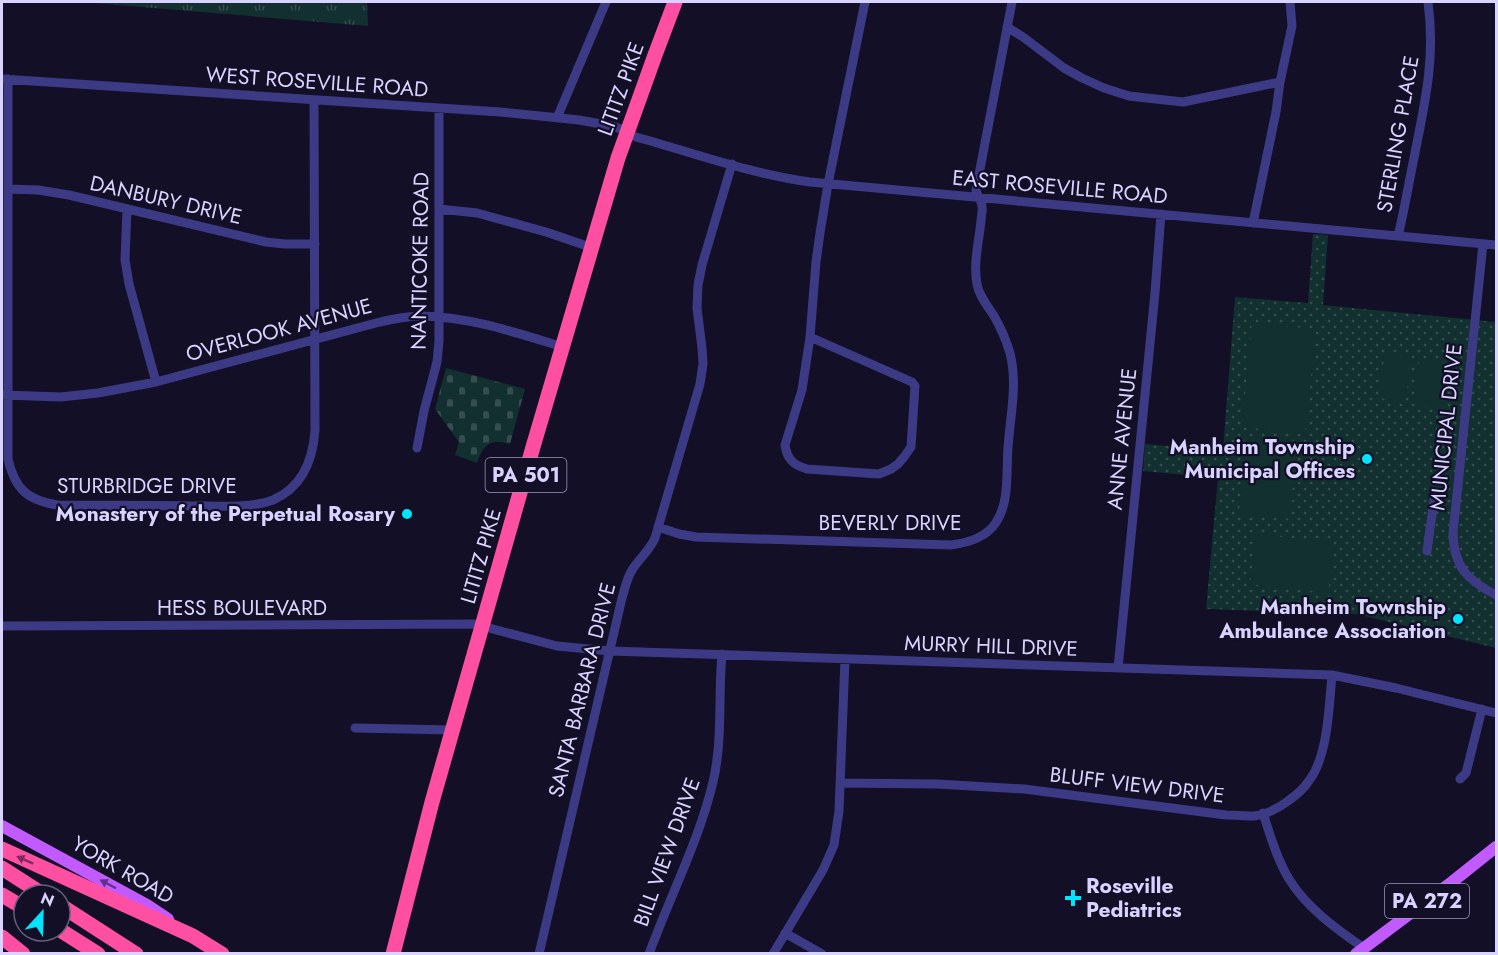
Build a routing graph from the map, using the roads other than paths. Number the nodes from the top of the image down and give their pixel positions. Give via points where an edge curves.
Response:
1 (606, 2) edge
2 (675, 2) edge
3 (865, 2) edge
4 (1012, 2) edge
5 (1290, 2) edge
6 (1428, 2) edge
7 (1007, 27) junction
8 (5, 79) edge
9 (1280, 82) junction
10 (314, 100) junction
11 (439, 108) junction
12 (557, 118) junction
13 (627, 133) junction
14 (732, 164) junction
15 (828, 184) junction
16 (8, 189) junction
17 (979, 198) junction
18 (127, 209) junction
19 (439, 209) junction
20 (1161, 214) junction
21 (1253, 223) junction
22 (1398, 236) junction
23 (315, 244) junction
24 (1483, 244) junction
25 (1497, 245) edge
26 (593, 248) junction
27 (440, 317) junction
28 (810, 337) junction
29 (315, 339) junction
30 (563, 347) junction
31 (156, 382) junction
32 (4, 395) edge
33 (417, 448) dead end
34 (1434, 500) dead end
35 (658, 526) junction
36 (1427, 551) dead end
37 (1497, 595) edge
38 (2, 626) edge
39 (483, 626) junction
40 (610, 651) junction
41 (722, 654) junction
42 (845, 659) junction
43 (1118, 668) junction
44 (1332, 675) junction
45 (1482, 709) junction
46 (1497, 712) edge
47 (355, 728) dead end
48 (453, 730) junction
49 (1460, 779) dead end
50 (840, 783) junction
51 (1263, 813) junction
52 (2, 826) edge
53 (1497, 847) edge
54 (2, 849) edge
55 (2, 868) edge
56 (25, 883) edge
57 (72, 913) edge
58 (785, 933) junction
59 (194, 936) junction
60 (2, 937) edge
61 (72, 938) edge
62 (1360, 951) edge
63 (23, 954) edge
64 (98, 954) edge
65 (136, 954) edge
66 (222, 954) edge
67 (393, 954) edge
68 (539, 954) edge
69 (649, 954) edge
70 (773, 954) edge
71 (822, 954) edge

1 - 12 street
2 - 13 highway, LITITZ PIKE / PA 501
3 - 15 street
4 - 7 street, BEVERLY DRIVE
5 - 9 street via 1292,26
6 - 22 street, STERLING PLACE via 1432,47 1429,81
7 - 9 street via 1082,78 1129,96 1183,102
7 - 17 street, BEVERLY DRIVE via 977,182
8 - 10 street, WEST ROSEVILLE ROAD
8 - 16 street, STURBRIDGE DRIVE
9 - 21 street
10 - 11 street, WEST ROSEVILLE ROAD
10 - 23 street, STURBRIDGE DRIVE
11 - 12 street, WEST ROSEVILLE ROAD
11 - 19 street, NANTICOKE ROAD
12 - 13 street, WEST ROSEVILLE ROAD via 612,126
13 - 14 street, EAST ROSEVILLE ROAD
13 - 26 highway, LITITZ PIKE / PA 501
14 - 15 street, EAST ROSEVILLE ROAD
14 - 35 street, SANTA BARBARA DRIVE via 698,285 703,364 700,384
15 - 17 street, EAST ROSEVILLE ROAD
15 - 28 street
16 - 18 street, DANBURY DRIVE via 49,191
16 - 32 street, STURBRIDGE DRIVE
17 - 20 street, EAST ROSEVILLE ROAD
17 - 35 street, BEVERLY DRIVE via 982,207 977,283 1007,343 1014,373 1004,499 998,518 988,531 961,544 930,545 696,537
18 - 23 street, DANBURY DRIVE via 266,242
18 - 31 street via 125,260 129,284
19 - 26 street via 477,213
19 - 27 street, NANTICOKE ROAD
20 - 21 street, EAST ROSEVILLE ROAD
20 - 43 street, ANNE AVENUE
21 - 22 street, EAST ROSEVILLE ROAD
22 - 24 street, EAST ROSEVILLE ROAD
23 - 29 street, STURBRIDGE DRIVE
24 - 25 street, EAST ROSEVILLE ROAD
24 - 37 street, MUNICIPAL DRIVE via 1453,533 1462,568 1473,582
26 - 30 highway, LITITZ PIKE / PA 501
27 - 29 street, OVERLOOK AVENUE via 402,317
27 - 30 street, OVERLOOK AVENUE via 492,326
27 - 33 street, NANTICOKE ROAD via 437,362
28 - 28 street via 915,386 911,447 891,469 879,474 807,469 791,461 785,445 802,390
29 - 31 street, OVERLOOK AVENUE
29 - 32 street, STURBRIDGE DRIVE via 315,429 311,458 305,472 288,491 272,500 249,505 57,505 37,501 16,484 11,472
30 - 39 highway, LITITZ PIKE / PA 501
31 - 32 street, OVERLOOK AVENUE via 78,396
34 - 36 street
35 - 40 street, SANTA BARBARA DRIVE via 653,543 627,580
38 - 39 street, HESS BOULEVARD
39 - 40 street, MURRY HILL DRIVE via 557,646
39 - 48 highway, LITITZ PIKE / PA 501
40 - 41 street, MURRY HILL DRIVE
40 - 68 street, SANTA BARBARA DRIVE
41 - 42 street, MURRY HILL DRIVE
41 - 69 street, BILL VIEW DRIVE via 720,734 714,781
42 - 43 street, MURRY HILL DRIVE
42 - 50 street
43 - 44 street, MURRY HILL DRIVE
44 - 45 street, MURRY HILL DRIVE
44 - 51 street, BLUFF VIEW DRIVE via 1324,744 1314,774 1292,798
45 - 46 street, MURRY HILL DRIVE
45 - 49 street via 1466,774
47 - 48 street
48 - 67 highway, LITITZ PIKE / PA 501
50 - 51 street, BLUFF VIEW DRIVE via 1016,789 1226,815
50 - 58 street via 834,845
51 - 62 street via 1287,877 1303,898
59 -> 52 main road, YORK ROAD via 147,905
53 - 62 main road, PA 272
59 -> 54 highway
55 - 56 highway
57 - 65 highway
58 - 70 street
58 - 71 street
59 - 66 highway, YORK ROAD
60 - 63 highway
61 - 64 highway

